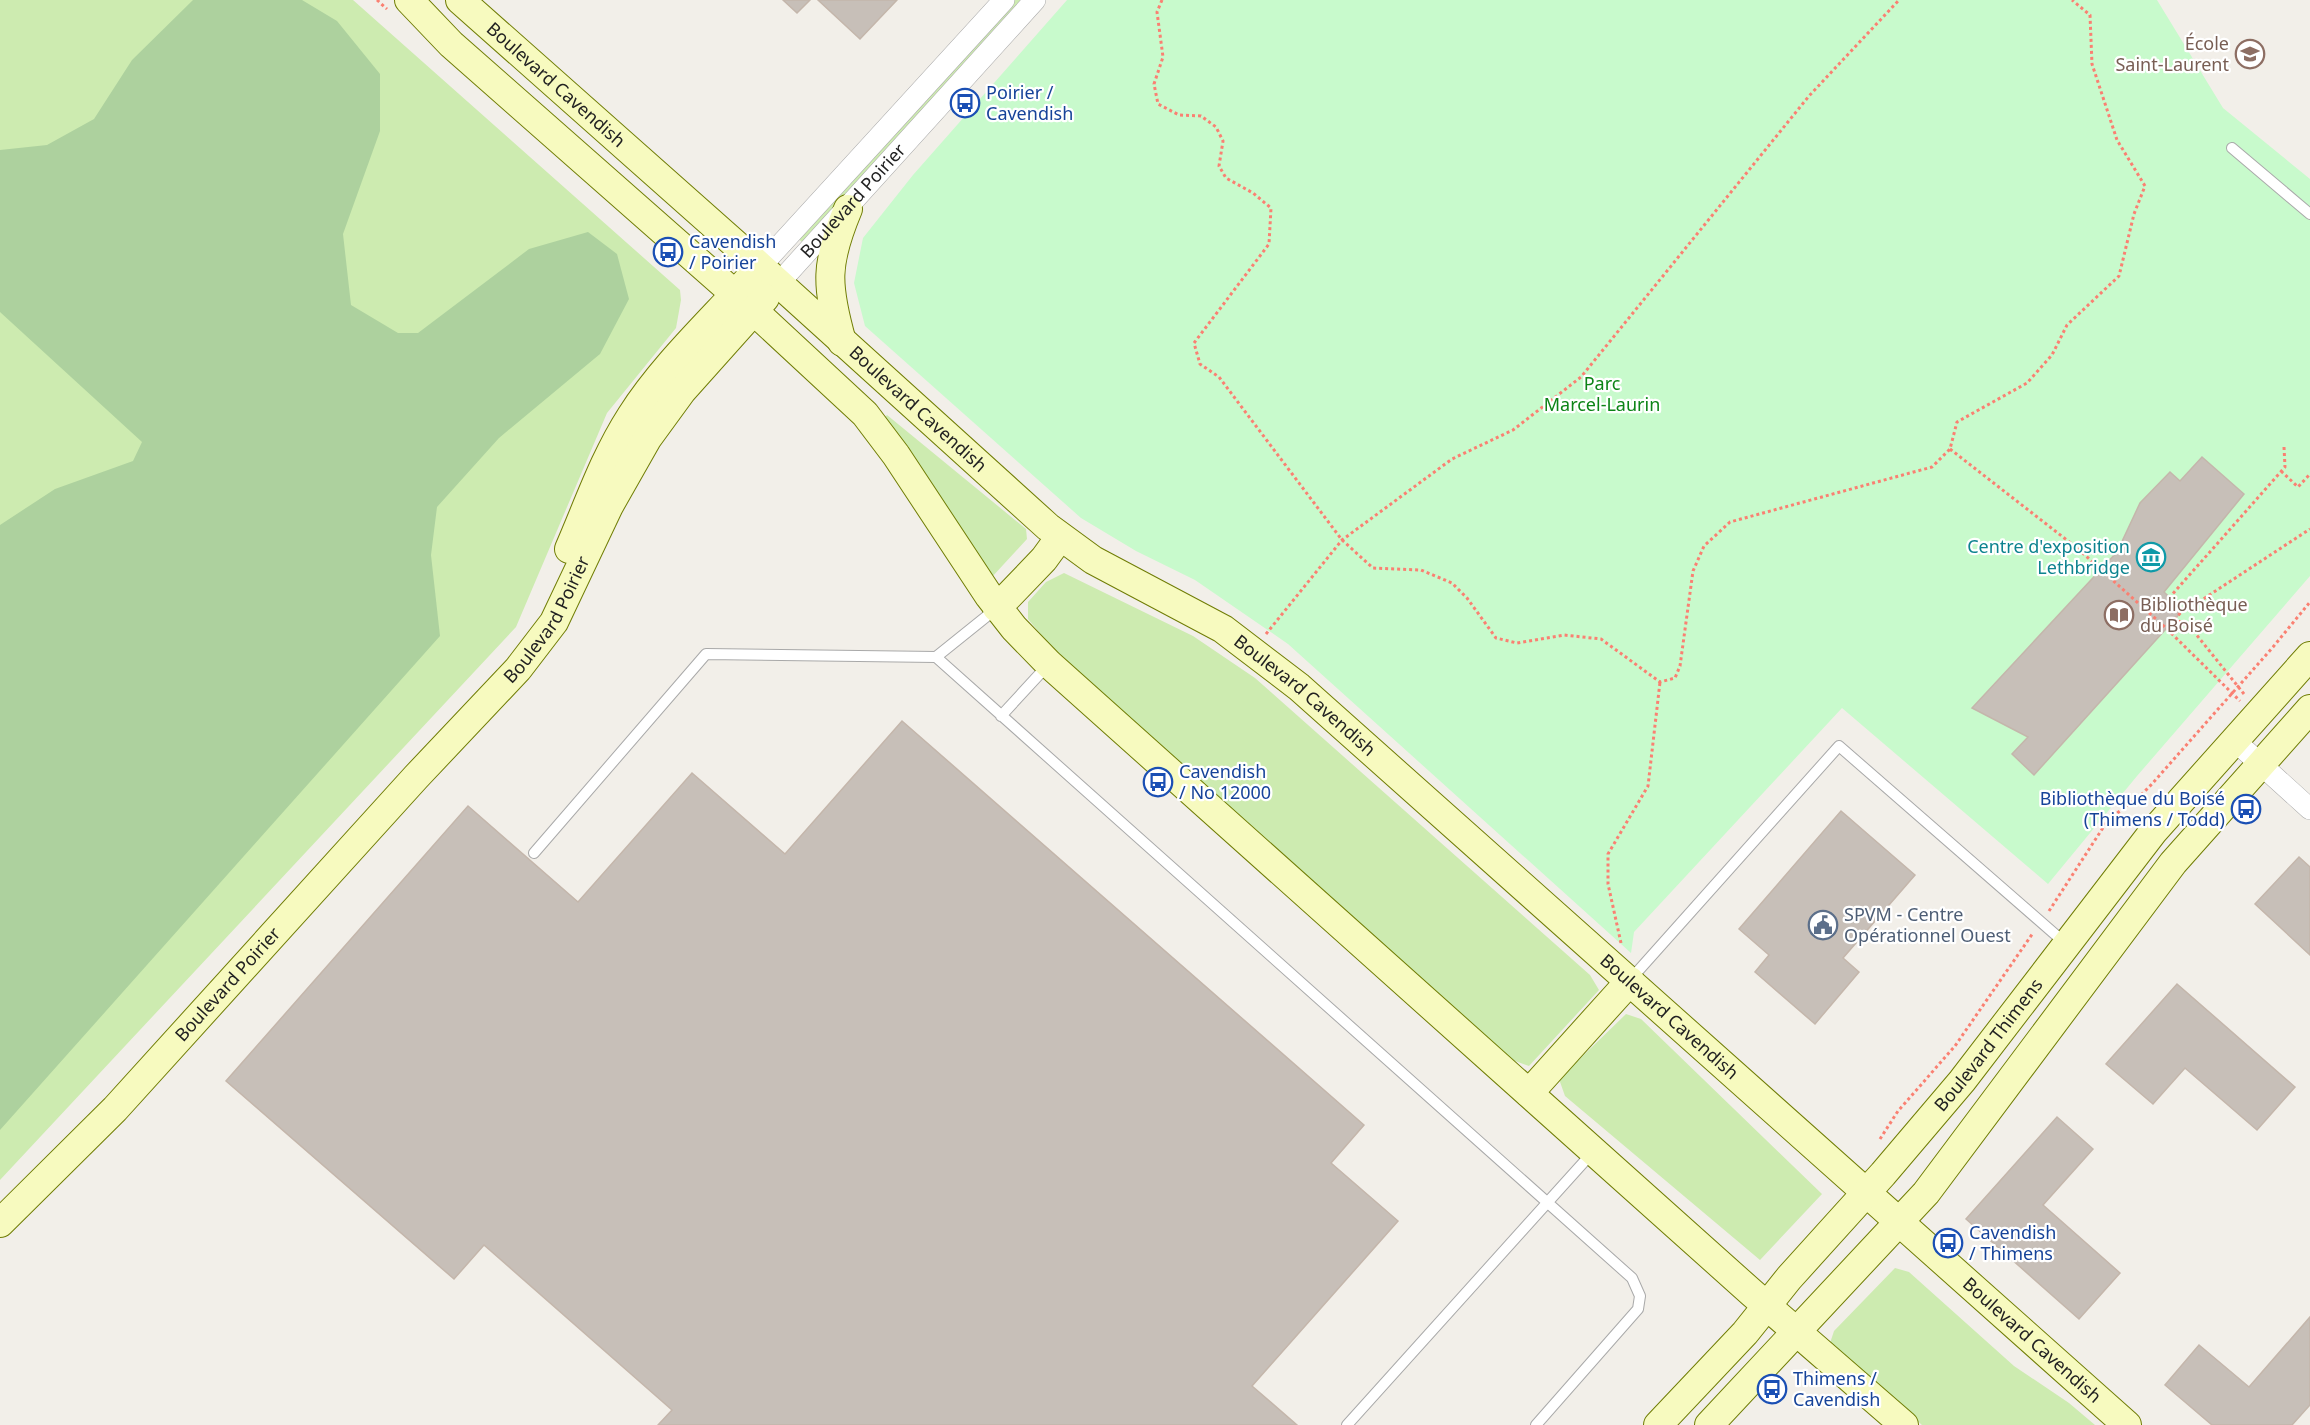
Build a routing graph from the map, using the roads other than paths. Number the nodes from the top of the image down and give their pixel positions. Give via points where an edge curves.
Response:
1 (409, 0) edge
2 (453, 0) edge
3 (460, 0) edge
4 (1004, 0) edge
5 (1035, 0) edge
6 (432, 23) junction
7 (2232, 148) dead end
8 (848, 209) junction
9 (2310, 214) edge
10 (769, 276) junction
11 (744, 303) junction
12 (842, 342) junction
13 (1060, 537) junction
14 (997, 608) junction
15 (2310, 656) edge
16 (936, 657) junction
17 (1048, 664) junction
18 (2310, 709) edge
19 (1001, 716) junction
20 (2235, 741) junction
21 (2260, 764) junction
22 (2310, 809) edge
23 (534, 853) dead end
24 (2067, 945) junction
25 (1630, 981) junction
26 (1529, 1093) junction
27 (1594, 1150) junction
28 (1867, 1192) junction
29 (1546, 1202) junction
30 (8, 1215) edge
31 (1899, 1221) junction
32 (1767, 1305) junction
33 (1799, 1332) junction
34 (1347, 1425) edge
35 (1536, 1425) edge
36 (1659, 1425) edge
37 (1709, 1425) edge
38 (1904, 1425) edge
39 (2127, 1425) edge

1 - 6 main road, Boulevard Cavendish
2 - 6 main road
3 - 10 main road, Boulevard Cavendish
4 - 10 street, Boulevard Poirier
5 - 8 street, Boulevard Poirier
6 - 11 main road, Boulevard Cavendish
7 - 9 lane
8 - 10 street, Boulevard Poirier
8 - 12 main road via 834,244 829,274 831,302
10 - 11 main road, Boulevard Poirier
10 - 12 main road, Boulevard Cavendish
11 - 14 main road, Boulevard Cavendish via 870,420
11 - 30 main road, Boulevard Poirier via 648,439 609,506 554,622 518,669 115,1110
12 - 13 main road, Boulevard Cavendish
13 - 14 main road
13 - 25 main road, Boulevard Cavendish via 1115,573 1204,617 1254,651
14 - 16 lane
14 - 17 main road, Boulevard Cavendish
15 - 20 main road, Boulevard Thimens
16 - 19 lane
16 - 23 lane via 706,654
17 - 19 lane
17 - 26 main road, Boulevard Cavendish
18 - 21 main road, Boulevard Thimens
19 - 29 lane
20 - 21 street
20 - 24 main road, Boulevard Thimens via 2153,832
21 - 22 street
21 - 31 main road, Boulevard Thimens via 2165,872 1926,1193
24 - 25 lane via 1839,746
24 - 28 main road, Boulevard Thimens via 1962,1081
25 - 26 main road
25 - 28 main road, Boulevard Cavendish
26 - 27 main road, Boulevard Cavendish
27 - 29 lane
27 - 32 main road, Boulevard Cavendish
28 - 31 main road, Boulevard Cavendish
28 - 32 main road, Boulevard Thimens
29 - 34 lane
29 - 35 lane via 1632,1278 1640,1296 1638,1309
31 - 33 main road, Boulevard Thimens
31 - 39 main road, Boulevard Cavendish
32 - 33 main road, Boulevard Cavendish
32 - 36 main road, Boulevard Thimens
33 - 37 main road, Boulevard Thimens
33 - 38 main road, Boulevard Cavendish

